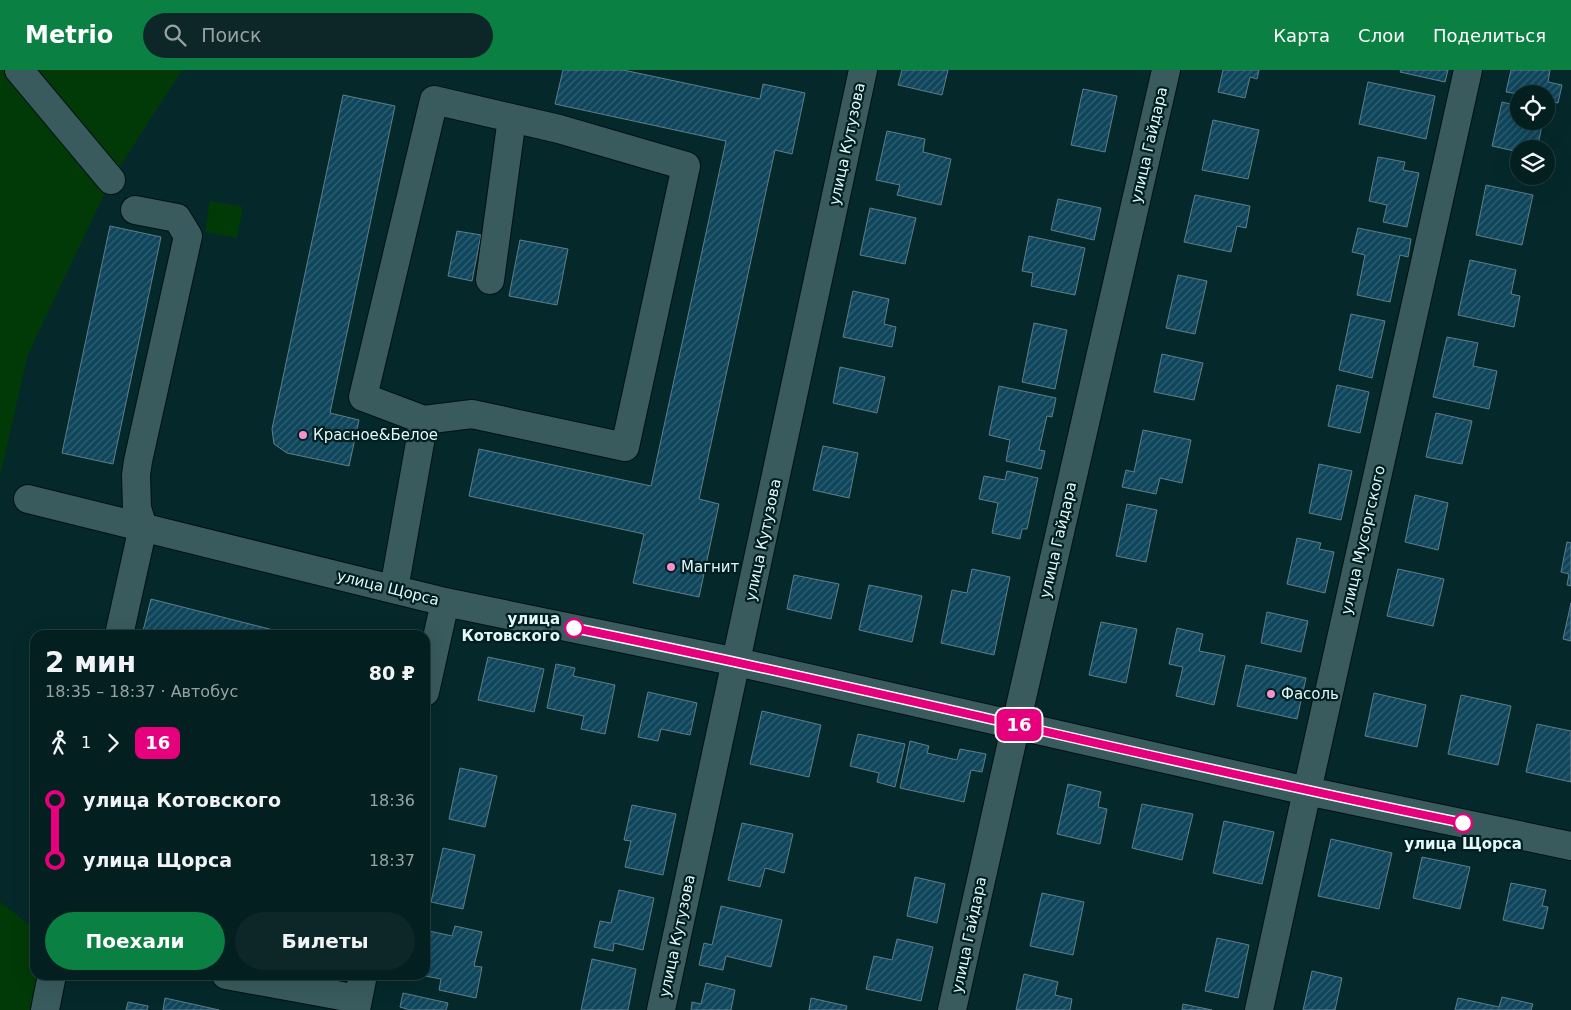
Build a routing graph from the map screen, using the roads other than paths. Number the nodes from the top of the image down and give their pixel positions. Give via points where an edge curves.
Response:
1 (19, 70) edge
2 (863, 70) edge
3 (1166, 70) edge
4 (1468, 70) edge
5 (512, 118) junction
6 (111, 180) dead end
7 (135, 210) dead end
8 (490, 280) dead end
9 (424, 420) junction
10 (28, 499) dead end
11 (143, 527) junction
12 (394, 589) junction
13 (445, 602) junction
14 (120, 630) edge
15 (737, 662) junction
16 (430, 670) edge
17 (1016, 724) junction
18 (1307, 791) junction
19 (1571, 846) edge
20 (51, 980) edge
21 (259, 980) edge
22 (359, 995) edge
23 (45, 1010) edge
24 (660, 1010) edge
25 (952, 1010) edge
26 (1260, 1010) edge

1 - 6 street
2 - 15 street, улица Кутузова
3 - 17 street, улица Гайдара
4 - 18 street, улица Мусоргского
5 - 8 street
5 - 9 street via 434,100 363,396
5 - 9 street via 686,166 625,447 472,414
7 - 11 street via 177,218 188,236 137,468 137,508
9 - 12 street
10 - 11 street, улица Щорса
11 - 12 street, улица Щорса
11 - 14 street
12 - 13 street, улица Щорса
13 - 15 street, улица Щорса
13 - 16 street
15 - 17 street, улица Щорса
15 - 24 street, улица Кутузова
17 - 18 street, улица Щорса
17 - 25 street, улица Гайдара
18 - 19 street, улица Щорса
18 - 26 street, улица Мусоргского
20 - 23 street
21 - 22 street

